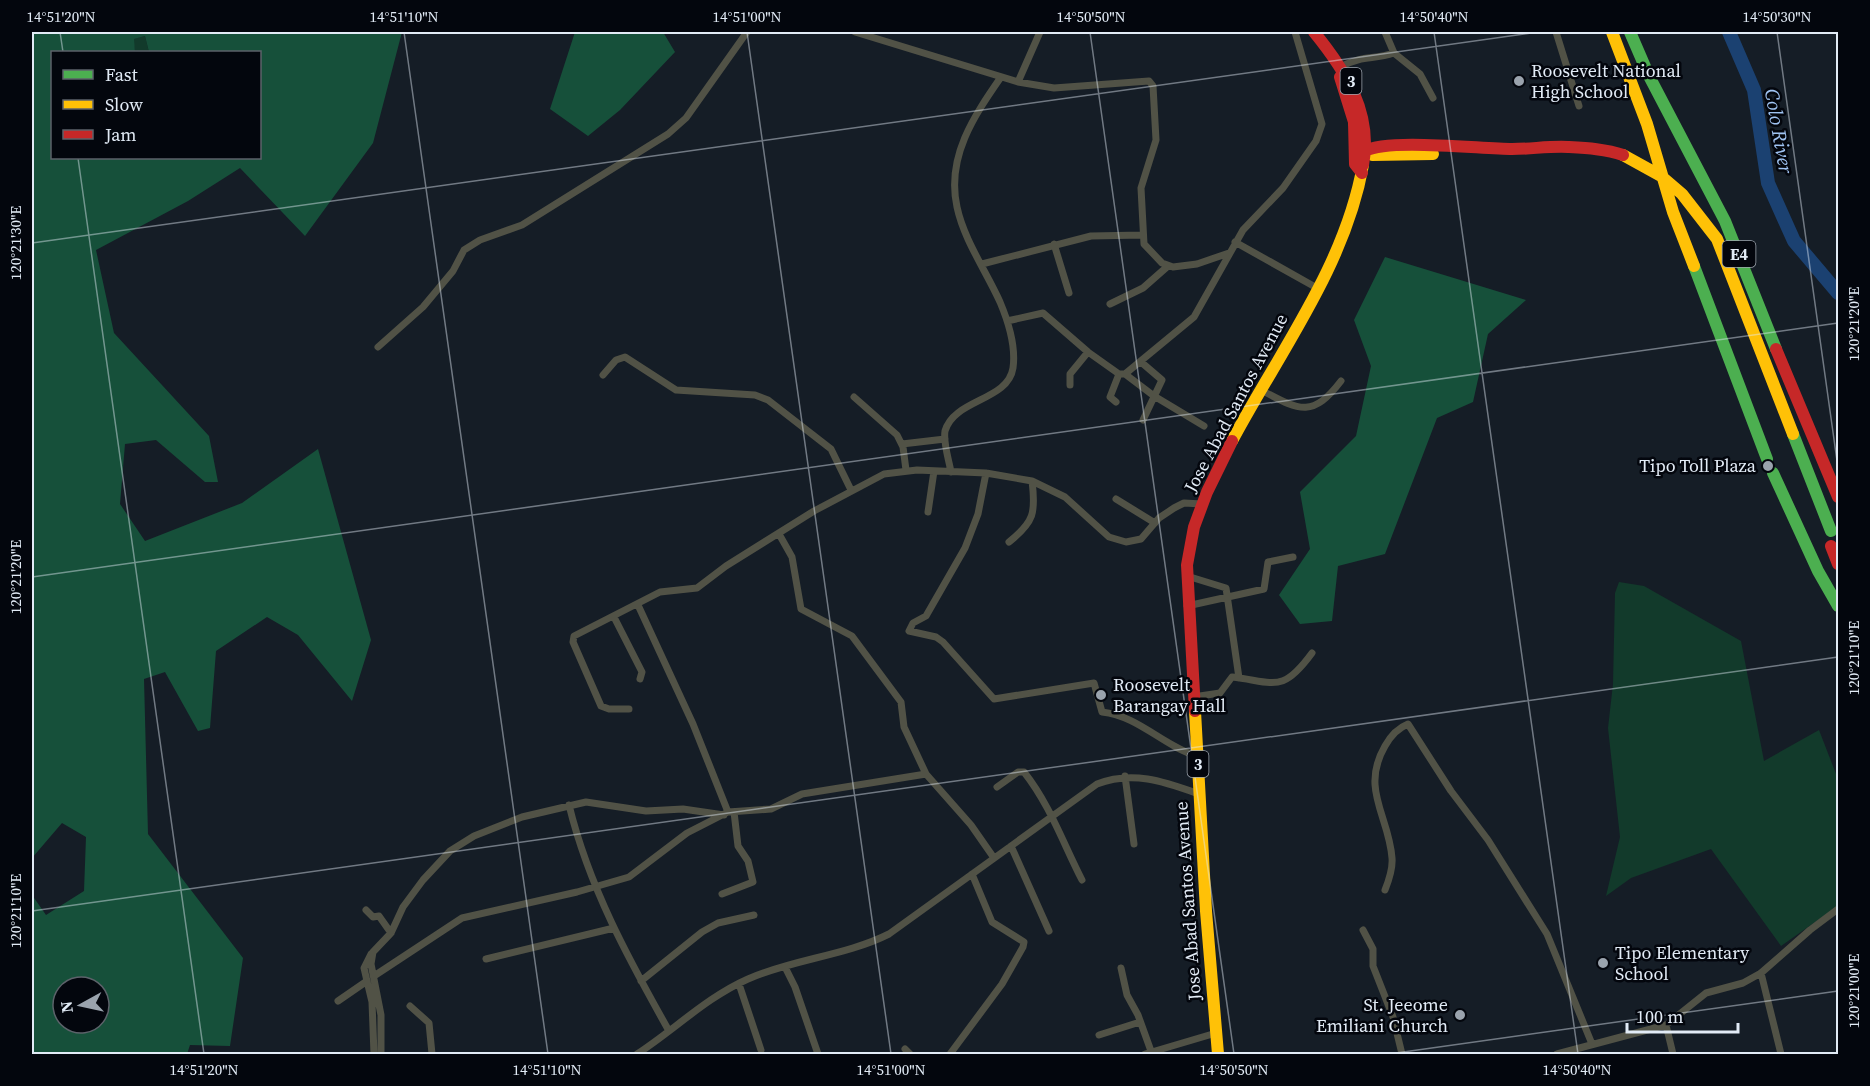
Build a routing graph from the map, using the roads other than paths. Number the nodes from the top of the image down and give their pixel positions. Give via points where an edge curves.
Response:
1 (747, 32) edge
2 (855, 32) edge
3 (1040, 32) edge
4 (1295, 32) edge
5 (1314, 32) edge
6 (1385, 32) edge
7 (1556, 32) edge
8 (1612, 32) edge
9 (1630, 32) edge
10 (1323, 43) junction
11 (1394, 53) junction
12 (1342, 66) junction
13 (1001, 78) junction
14 (1018, 82) junction
15 (1433, 98) dead end
16 (1579, 106) dead end
17 (1359, 124) junction
18 (1365, 151) junction
19 (1405, 151) junction
20 (1362, 173) junction
21 (1142, 235) junction
22 (1235, 242) junction
23 (1054, 244) junction
24 (1229, 253) junction
25 (982, 264) junction
26 (1168, 266) junction
27 (1317, 288) junction
28 (1069, 293) dead end
29 (1110, 304) dead end
30 (1007, 321) junction
31 (378, 347) dead end
32 (1088, 352) junction
33 (1141, 362) junction
34 (1122, 374) junction
35 (603, 375) dead end
36 (1341, 381) dead end
37 (1070, 385) dead end
38 (1261, 390) junction
39 (1154, 396) junction
40 (854, 397) dead end
41 (1116, 402) dead end
42 (1143, 420) dead end
43 (1204, 426) dead end
44 (945, 439) junction
45 (902, 444) junction
46 (1767, 459) dead end
47 (906, 470) junction
48 (934, 471) junction
49 (951, 472) junction
50 (986, 473) junction
51 (1773, 473) dead end
52 (1032, 481) junction
53 (851, 490) junction
54 (1839, 496) edge
55 (1116, 498) dead end
56 (1202, 504) junction
57 (928, 512) dead end
58 (1155, 523) junction
59 (1829, 532) dead end
60 (779, 534) junction
61 (1009, 542) dead end
62 (1835, 546) edge
63 (1293, 557) dead end
64 (1839, 564) edge
65 (1186, 576) junction
66 (1228, 598) junction
67 (638, 604) junction
68 (1187, 606) junction
69 (1839, 606) edge
70 (614, 617) junction
71 (1312, 653) dead end
72 (1239, 678) junction
73 (640, 679) dead end
74 (1193, 697) junction
75 (629, 709) dead end
76 (1197, 756) junction
77 (926, 774) junction
78 (1125, 776) junction
79 (997, 787) dead end
80 (1199, 794) junction
81 (569, 805) junction
82 (728, 813) junction
83 (1053, 814) junction
84 (1134, 844) dead end
85 (1011, 846) junction
86 (994, 858) junction
87 (972, 874) junction
88 (1082, 880) dead end
89 (595, 887) junction
90 (1385, 890) dead end
91 (722, 894) dead end
92 (1839, 909) edge
93 (366, 910) dead end
94 (754, 915) dead end
95 (614, 928) junction
96 (1363, 930) dead end
97 (1049, 931) dead end
98 (391, 933) junction
99 (486, 959) dead end
100 (785, 967) junction
101 (1121, 968) dead end
102 (1761, 973) junction
103 (371, 979) junction
104 (641, 981) junction
105 (739, 984) junction
106 (338, 1001) dead end
107 (410, 1006) dead end
108 (1140, 1022) junction
109 (1666, 1025) junction
110 (669, 1031) junction
111 (1216, 1033) junction
112 (1100, 1035) dead end
113 (1592, 1044) junction
114 (761, 1050) dead end
115 (1148, 1053) edge
116 (374, 1054) edge
117 (381, 1054) edge
118 (432, 1054) edge
119 (637, 1054) edge
120 (818, 1054) edge
121 (950, 1054) edge
122 (1218, 1054) edge
123 (1402, 1054) edge
124 (1557, 1054) edge
125 (1673, 1054) edge
126 (1781, 1054) edge

1 - 31 street via 686,118 668,134 522,225 464,250 453,271 423,308
2 - 13 street
3 - 14 street
4 - 22 street via 1322,124 1296,172
5 - 10 highway, 3
6 - 11 street
7 - 16 street
8 - 46 highway, E4 via 1647,124 1673,212
9 - 54 highway, E4 via 1725,221
10 - 12 highway, 3
10 - 17 highway, 3
11 - 12 street via 1363,56
11 - 15 street via 1420,74
12 - 17 highway, 3 via 1354,87
13 - 14 street
13 - 25 street via 971,120 955,185 961,220
14 - 21 street via 1054,87 1149,81 1153,86 1156,140 1141,188
17 - 18 highway via 1359,142
17 - 19 highway, E4
17 - 20 highway, 3 via 1355,164
18 - 19 highway, E4 via 1372,155
18 - 20 highway, Jose Abad Santos Avenue / 3
19 - 20 highway, E4 via 1374,163
19 - 59 highway, E4 via 1504,152 1511,148 1568,147 1611,151 1654,172 1682,194 1717,239 1799,448 1808,486
20 - 27 highway, Jose Abad Santos Avenue / 3 via 1349,221
21 - 23 street via 1104,235
21 - 26 street via 1151,253
22 - 24 street
22 - 27 street
23 - 25 street
23 - 28 street
24 - 26 street via 1197,264
24 - 33 street via 1194,317
25 - 30 street
26 - 29 street via 1143,288
27 - 38 highway, Jose Abad Santos Avenue / 3
30 - 32 street via 1043,313
30 - 44 street via 1013,362 1010,378 958,414 947,427
32 - 34 street
32 - 37 street via 1070,374
33 - 34 street
33 - 39 street via 1162,380
34 - 39 street
34 - 41 street via 1110,397
35 - 53 street via 616,360 625,357 676,390 761,396 825,442 836,456
36 - 38 street via 1325,401 1301,407
38 - 56 highway, Jose Abad Santos Avenue / 3
39 - 42 street
39 - 43 street
40 - 45 street
44 - 45 street
44 - 49 street
45 - 47 street
47 - 48 street
47 - 53 street via 884,474
48 - 49 street
48 - 57 street
49 - 50 street
50 - 52 street
50 - 76 street via 966,548 926,616 913,623 909,631 943,642 994,699 1091,682 1102,712 1122,716 1179,751
51 - 69 highway via 1818,571
52 - 58 street via 1065,497 1116,540 1141,539
52 - 61 street via 1031,520
53 - 60 street
55 - 58 street
56 - 58 street via 1184,503
56 - 65 highway, Jose Abad Santos Avenue / 3 via 1191,539
60 - 67 street via 697,588 666,590
60 - 77 street via 792,556 801,609 852,636 901,702 904,727
62 - 64 highway
63 - 66 street via 1268,562 1266,588
65 - 66 street via 1221,585
65 - 68 highway, Jose Abad Santos Avenue / 3
66 - 68 street
66 - 72 street
67 - 70 street
67 - 82 street via 693,724
68 - 74 highway, Jose Abad Santos Avenue / 3
70 - 73 street via 642,672
70 - 75 street via 573,639 601,706
71 - 72 street via 1279,683
72 - 74 street via 1230,678 1216,695
74 - 76 highway, Jose Abad Santos Avenue / 3
76 - 80 highway, Jose Abad Santos Avenue / 3
77 - 82 street via 802,794 771,809
77 - 86 street
78 - 80 street via 1157,780
78 - 83 street via 1097,784
78 - 84 street
79 - 83 street via 1024,772
80 - 111 highway, Jose Abad Santos Avenue / 3
81 - 82 street via 596,801 640,810
81 - 89 street via 580,851
81 - 98 street via 522,816 450,850 403,907
82 - 89 street via 687,833 640,871
82 - 91 street via 753,882
83 - 85 street
83 - 88 street
85 - 86 street
85 - 97 street
86 - 87 street
87 - 100 street via 881,938
87 - 121 street via 992,922 1024,942 1002,984
89 - 95 street
89 - 103 street via 462,918
90 - 113 street via 1392,861 1374,775 1387,743 1408,724 1547,934
92 - 102 street
93 - 98 street via 373,917 379,916
94 - 104 street via 718,923 702,932
95 - 99 street
95 - 104 street
96 - 123 street via 1373,950 1373,966 1393,1017
98 - 103 street via 372,952
100 - 105 street
100 - 120 street
101 - 108 street via 1127,995
102 - 109 street via 1743,983 1706,993
102 - 126 street
103 - 106 street
103 - 116 street
103 - 117 street via 381,1015
104 - 110 street
105 - 110 street
105 - 114 street
107 - 118 street via 429,1023
108 - 112 street
108 - 115 street
109 - 113 street
109 - 125 street
110 - 119 street
111 - 115 street
111 - 122 highway, Jose Abad Santos Avenue / 3
113 - 124 street

